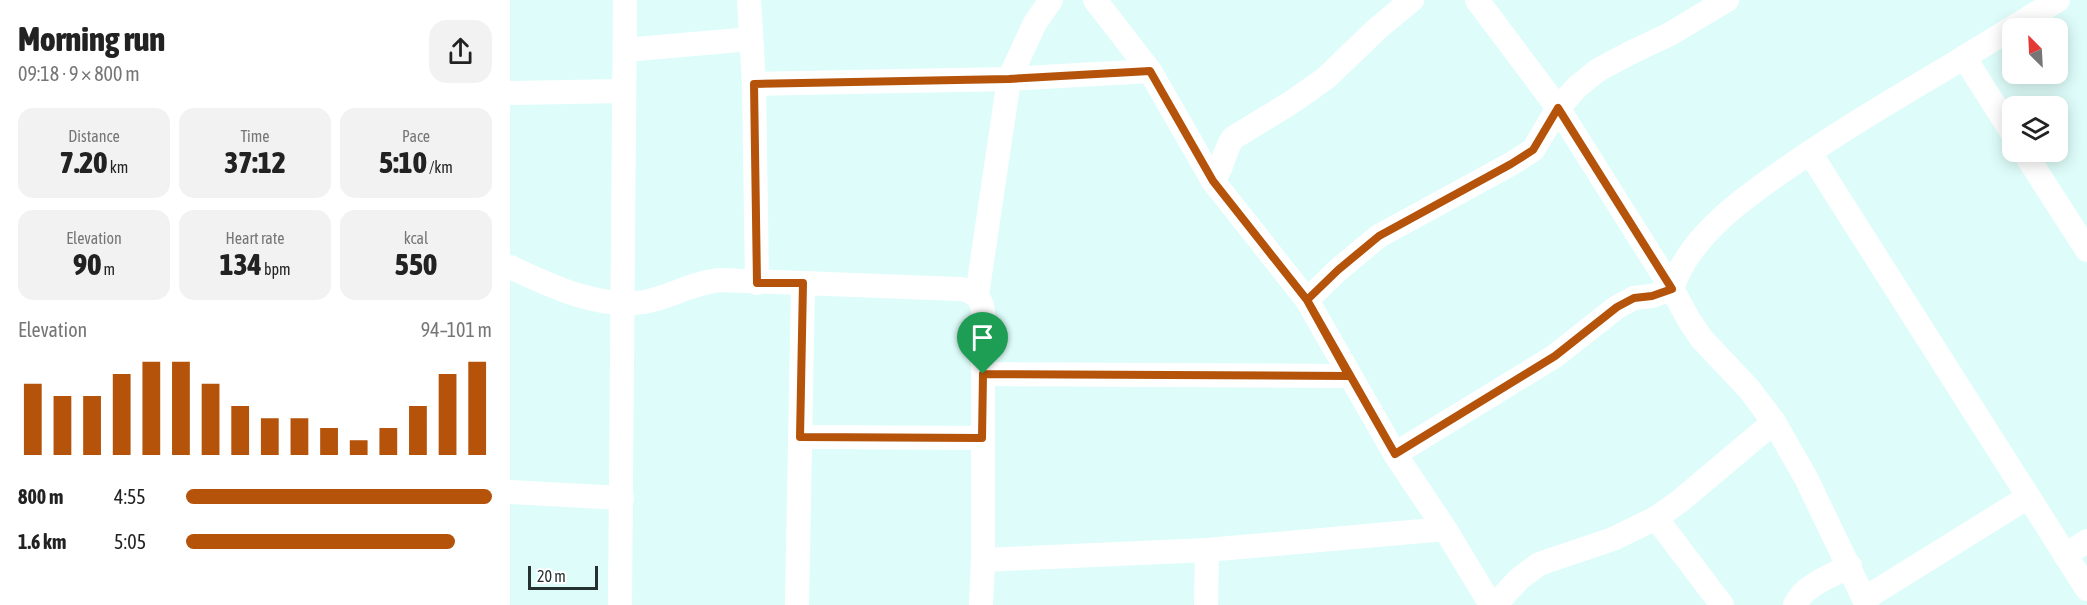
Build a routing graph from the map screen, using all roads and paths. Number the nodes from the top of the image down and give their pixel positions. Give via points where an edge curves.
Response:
1 (625, 0) edge
2 (749, 0) edge
3 (1051, 0) edge
4 (1412, 0) edge
5 (1477, 0) edge
6 (1727, 0) edge
7 (2058, 0) edge
8 (1103, 2) edge
9 (751, 39) junction
10 (625, 50) junction
11 (1964, 57) junction
12 (1150, 71) junction
13 (1009, 79) junction
14 (754, 84) junction
15 (624, 91) junction
16 (510, 93) edge
17 (1558, 108) junction
18 (2002, 117) edge
19 (1810, 153) junction
20 (2030, 162) edge
21 (1213, 181) junction
22 (2087, 250) edge
23 (510, 267) edge
24 (757, 283) junction
25 (803, 283) junction
26 (1672, 289) junction
27 (977, 295) junction
28 (1307, 300) junction
29 (623, 302) junction
30 (983, 374) junction
31 (1349, 376) junction
32 (1774, 422) junction
33 (800, 437) junction
34 (982, 438) junction
35 (1395, 454) junction
36 (510, 492) edge
37 (2028, 497) junction
38 (622, 498) junction
39 (1656, 518) junction
40 (1445, 529) junction
41 (2087, 542) edge
42 (1207, 550) junction
43 (2065, 555) junction
44 (983, 560) junction
45 (1850, 566) junction
46 (2087, 590) edge
47 (1866, 602) edge
48 (620, 605) edge
49 (797, 605) edge
50 (981, 605) edge
51 (1206, 605) edge
52 (1493, 605) edge
53 (1722, 605) edge
54 (1794, 605) edge

1 - 10 street
2 - 9 street
3 - 13 street
4 - 21 street via 1326,78 1233,138
5 - 17 street
6 - 17 street via 1598,70
7 - 11 street
8 - 12 street
9 - 10 street
9 - 14 street
10 - 15 street
11 - 18 street
11 - 19 street
12 - 13 street
12 - 21 street
13 - 14 street
13 - 27 street
14 - 24 street
15 - 16 street
15 - 29 street
17 - 26 street
17 - 28 street via 1533,150 1379,236
19 - 26 street via 1723,217 1677,272
19 - 37 street
20 - 22 street
21 - 28 street
23 - 29 street via 572,292
24 - 25 street
24 - 29 street via 702,282 643,302
25 - 27 street via 960,289
25 - 33 street
26 - 32 street via 1701,338
26 - 35 street via 1634,298 1617,307 1555,356
27 - 30 street via 983,311
28 - 31 street
29 - 38 street
30 - 31 street
30 - 34 street
31 - 35 street
32 - 39 street
32 - 45 street
33 - 34 street
33 - 49 street
34 - 44 street
35 - 40 street
36 - 38 street
37 - 43 street
37 - 47 street
38 - 48 street
39 - 52 street via 1612,539 1539,564
39 - 53 street
40 - 42 street
40 - 52 street
41 - 43 street
42 - 44 street
42 - 51 street
43 - 46 street
44 - 50 street
45 - 47 street
45 - 54 street via 1808,588

